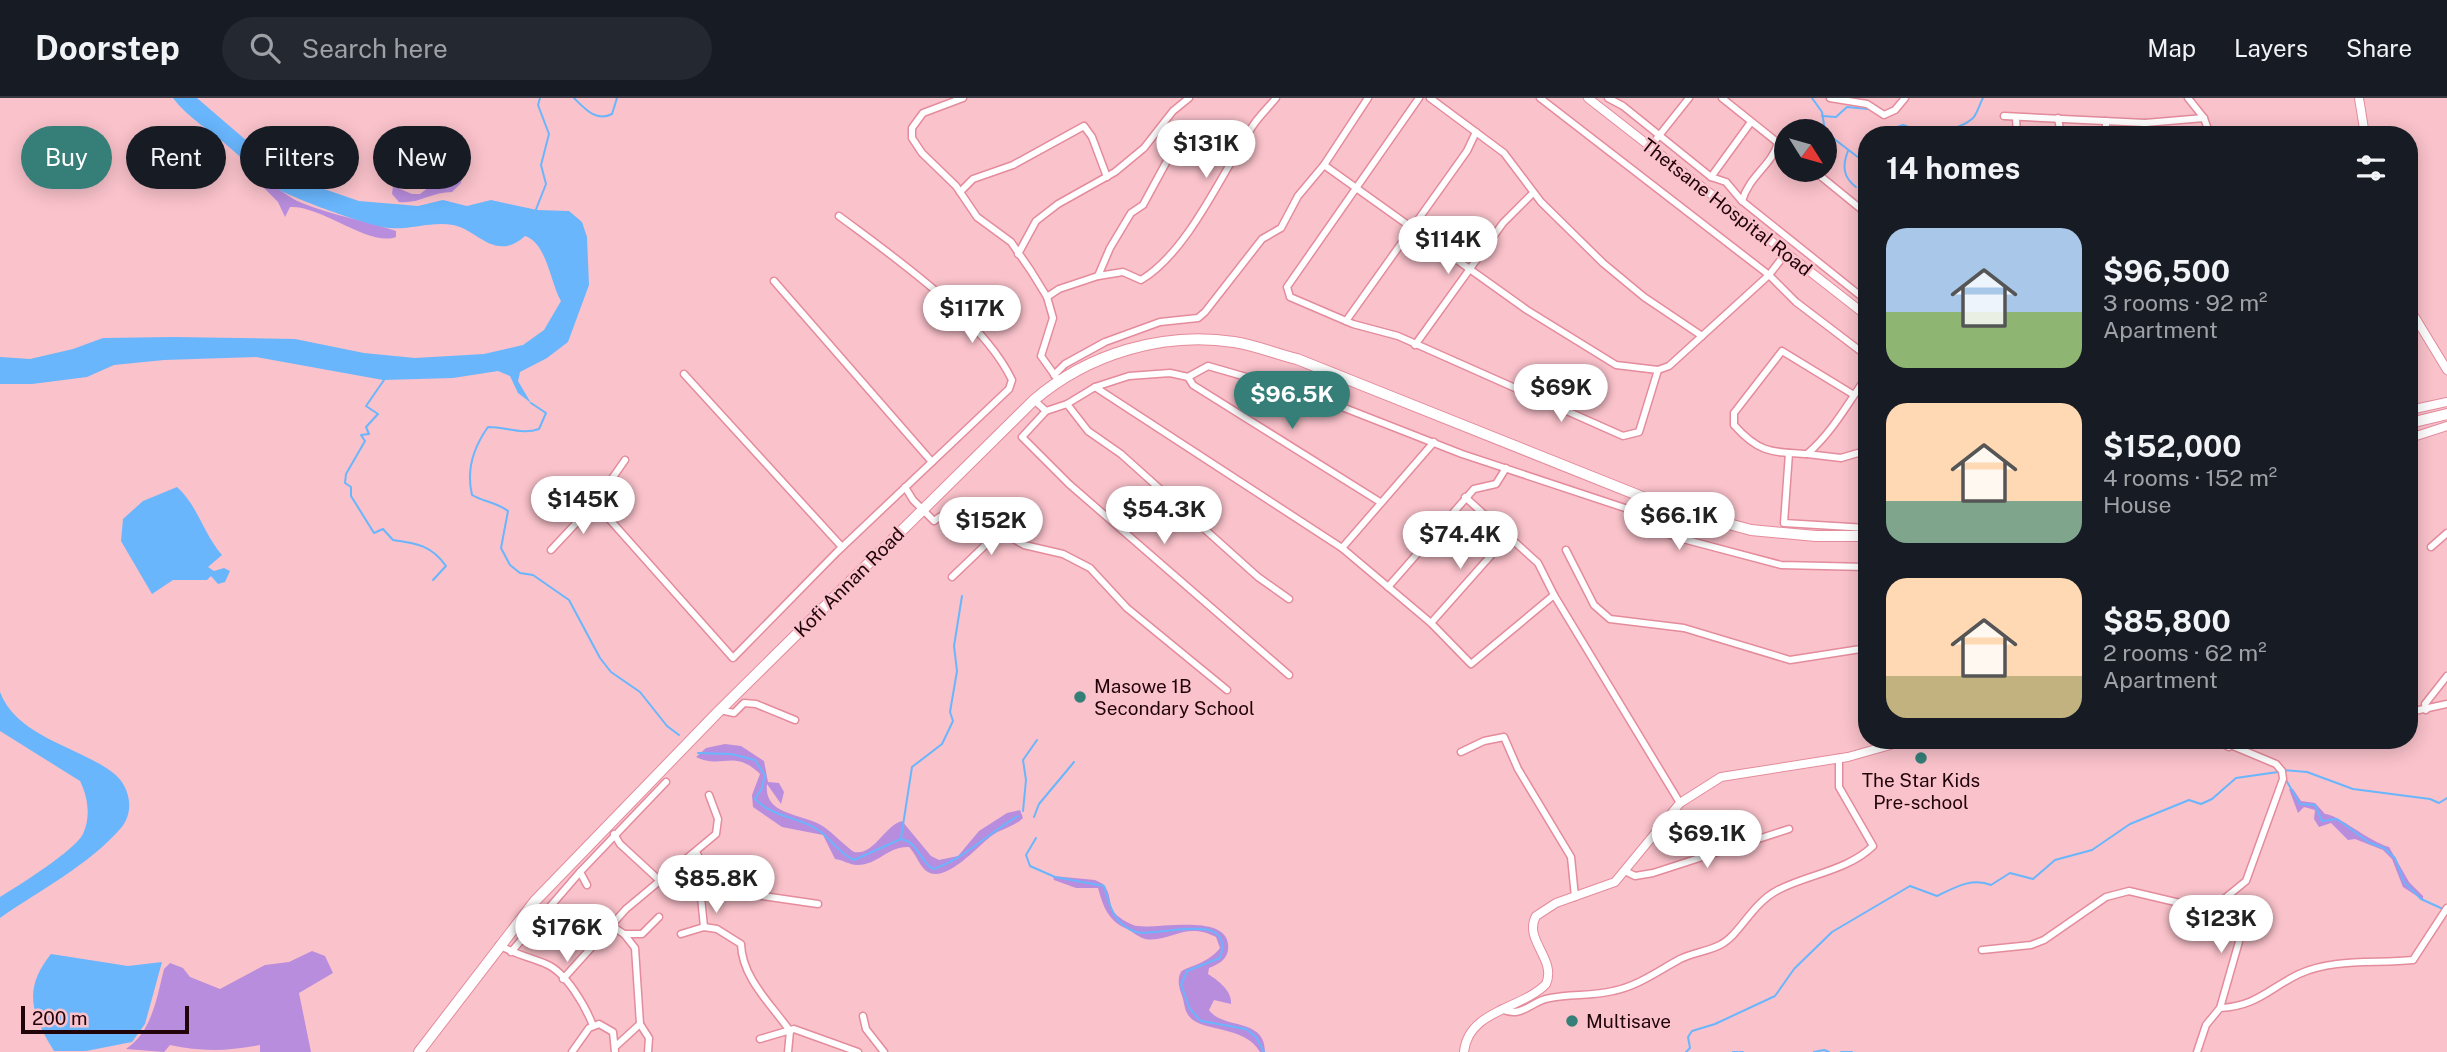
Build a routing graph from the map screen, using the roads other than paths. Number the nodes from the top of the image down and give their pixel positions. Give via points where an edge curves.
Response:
1 (963, 98) edge
2 (1189, 98) edge
3 (1276, 98) edge
4 (1368, 98) edge
5 (1419, 98) edge
6 (1430, 98) edge
7 (1540, 98) edge
8 (1588, 98) edge
9 (1608, 98) edge
10 (1628, 98) edge
11 (1689, 98) edge
12 (1722, 98) edge
13 (1830, 98) edge
14 (1860, 98) edge
15 (1905, 98) edge
16 (2188, 98) edge
17 (2359, 98) edge
18 (1867, 104) junction
19 (1623, 106) junction
20 (2004, 116) dead end
21 (2016, 118) junction
22 (2059, 118) junction
23 (2204, 118) junction
24 (2105, 121) junction
25 (1751, 122) junction
26 (2145, 123) junction
27 (2016, 126) edge
28 (2060, 126) edge
29 (2105, 126) edge
30 (2145, 126) edge
31 (2207, 126) edge
32 (2364, 126) edge
33 (1476, 132) junction
34 (1659, 136) junction
35 (1774, 140) edge
36 (1650, 147) junction
37 (1774, 154) edge
38 (1168, 159) dead end
39 (1324, 165) junction
40 (1107, 177) junction
41 (1711, 177) junction
42 (1828, 182) edge
43 (1355, 188) junction
44 (960, 192) junction
45 (1533, 193) junction
46 (1742, 201) junction
47 (1858, 207) edge
48 (839, 216) dead end
49 (1412, 228) junction
50 (1786, 253) junction
51 (1018, 254) junction
52 (1470, 269) junction
53 (1769, 275) junction
54 (1098, 276) junction
55 (774, 281) dead end
56 (1858, 294) edge
57 (1046, 297) junction
58 (1858, 309) edge
59 (1346, 321) junction
60 (2418, 322) edge
61 (1702, 336) junction
62 (1415, 345) junction
63 (1858, 349) edge
64 (1658, 370) junction
65 (2447, 370) edge
66 (684, 374) dead end
67 (1056, 377) junction
68 (1188, 377) junction
69 (1095, 387) junction
70 (1858, 389) edge
71 (1854, 395) junction
72 (1034, 400) junction
73 (2447, 402) edge
74 (1068, 404) junction
75 (2418, 408) edge
76 (1046, 411) junction
77 (2447, 414) edge
78 (2418, 421) edge
79 (2447, 426) edge
80 (2418, 435) edge
81 (1434, 442) junction
82 (1789, 453) junction
83 (1858, 453) edge
84 (1807, 454) junction
85 (625, 460) dead end
86 (932, 461) junction
87 (1506, 468) junction
88 (905, 487) junction
89 (1465, 498) junction
90 (1380, 502) junction
91 (594, 503) junction
92 (922, 510) junction
93 (982, 523) junction
94 (1858, 527) edge
95 (999, 532) junction
96 (2447, 533) edge
97 (1509, 535) junction
98 (1858, 536) edge
99 (985, 542) junction
100 (842, 547) junction
101 (2431, 547) dead end
102 (1342, 548) junction
103 (551, 550) dead end
104 (1566, 550) dead end
105 (1858, 567) edge
106 (952, 577) dead end
107 (1388, 587) junction
108 (1554, 595) junction
109 (1289, 599) dead end
110 (1431, 623) junction
111 (1858, 649) edge
112 (1289, 675) dead end
113 (2447, 676) edge
114 (1227, 690) dead end
115 (2447, 704) edge
116 (2426, 709) junction
117 (720, 710) junction
118 (2418, 710) edge
119 (794, 720) dead end
120 (1874, 749) edge
121 (2240, 749) edge
122 (1461, 752) dead end
123 (1839, 758) junction
124 (666, 782) dead end
125 (709, 794) dead end
126 (641, 798) junction
127 (1680, 803) junction
128 (1789, 829) dead end
129 (614, 834) junction
130 (696, 852) junction
131 (580, 872) junction
132 (1627, 872) junction
133 (658, 880) junction
134 (711, 880) junction
135 (587, 885) dead end
136 (1576, 897) junction
137 (818, 904) dead end
138 (2447, 908) edge
139 (2217, 910) junction
140 (659, 917) dead end
141 (611, 926) junction
142 (704, 927) junction
143 (624, 934) junction
144 (681, 934) dead end
145 (499, 945) junction
146 (1982, 950) dead end
147 (511, 952) junction
148 (563, 979) junction
149 (1501, 1009) junction
150 (2220, 1009) junction
151 (863, 1016) dead end
152 (640, 1024) junction
153 (593, 1026) junction
154 (790, 1031) junction
155 (760, 1039) dead end
156 (616, 1049) edge
157 (419, 1052) edge
158 (572, 1052) edge
159 (648, 1052) edge
160 (788, 1052) edge
161 (858, 1052) edge
162 (884, 1052) edge
163 (1464, 1052) edge
164 (2197, 1052) edge

1 - 44 street via 923,113 911,133 917,148
2 - 40 street via 1144,148
3 - 54 street via 1251,128 1215,191 1161,266 1141,280 1123,272
4 - 39 street
5 - 43 street
6 - 33 street
7 - 53 street
8 - 36 street, Thetsane Hospital Road
9 - 19 street
10 - 19 street
11 - 34 street
12 - 25 street
13 - 18 street
14 - 18 street
15 - 18 street via 1888,115
16 - 23 street
17 - 32 street
19 - 34 street
20 - 21 street
21 - 22 street
21 - 27 street
22 - 24 street
22 - 28 street
23 - 26 street
23 - 31 street
24 - 26 street
24 - 29 street
25 - 35 street
25 - 41 street
26 - 30 street
33 - 45 street via 1504,153
33 - 49 street
34 - 36 street
34 - 41 street
36 - 50 street, Thetsane Hospital Road
37 - 46 street
38 - 54 street via 1143,205 1131,213 1110,248
39 - 43 street
39 - 67 street via 1298,196 1281,228 1262,239 1198,318 1160,323 1115,338 1065,365
40 - 44 street via 1084,126 1013,164 973,179
40 - 51 street via 1036,221
41 - 46 street via 1726,182
42 - 47 street
43 - 49 street
43 - 59 street via 1287,287 1290,297
44 - 51 street via 976,216 1011,242
45 - 52 street via 1503,223
45 - 61 street via 1603,263
46 - 56 street
48 - 86 street via 908,268 984,338 1012,380
49 - 52 street
49 - 59 street
50 - 53 street
50 - 58 street, Thetsane Hospital Road
51 - 57 street
52 - 62 street
52 - 64 street via 1616,365
53 - 61 street
53 - 63 street
54 - 57 street
55 - 86 street
57 - 67 street via 1054,318 1041,356
59 - 62 street
60 - 65 street
61 - 64 street via 1669,366
62 - 64 street via 1623,436 1639,432
66 - 100 street
67 - 72 main road, Kofi Annan Road
67 - 98 main road, Kofi Annan Road via 1102,357 1149,345 1188,340 1234,342 1297,359 1670,508 1751,530
68 - 69 street via 1151,373
68 - 81 street via 1208,366 1251,377
68 - 90 street
69 - 74 street
69 - 102 street
70 - 71 street
71 - 82 street via 1783,351 1733,419 1749,442 1767,452
71 - 84 street
72 - 76 street
72 - 92 main road, Kofi Annan Road
73 - 75 street
74 - 76 street
74 - 109 street via 1088,431 1121,454 1258,577
76 - 112 street via 1022,437 1069,484
77 - 78 main road
79 - 80 street
81 - 87 street
81 - 90 street
82 - 84 street
82 - 94 street via 1784,523
83 - 84 street via 1841,458
85 - 91 street
86 - 88 street
87 - 89 street via 1496,484 1474,489
87 - 105 street via 1634,511 1683,540 1780,565
88 - 92 street
88 - 100 street
89 - 97 street
89 - 107 street
90 - 102 street
91 - 100 street via 733,658
91 - 103 street
92 - 93 street via 934,521 951,509
92 - 117 main road, Kofi Annan Road
93 - 95 street
93 - 99 street
95 - 99 street
95 - 114 street via 1090,568 1127,608
96 - 101 street
97 - 108 street via 1538,563
97 - 110 street
99 - 106 street
102 - 107 street
104 - 111 street via 1594,605 1610,619 1684,628 1790,660
107 - 110 street
108 - 110 street via 1471,664
108 - 127 street
113 - 116 street via 2425,704
115 - 116 street
116 - 118 street
117 - 119 street via 734,713 744,703 756,704
117 - 126 main road, Kofi Annan Road
120 - 123 street
121 - 139 street via 2276,765 2283,771 2283,779 2246,880
122 - 136 street via 1504,737 1571,857
123 - 127 street via 1721,777
123 - 149 street via 1839,787 1873,846 1863,855 1778,890 1749,911 1721,945 1681,959 1628,987 1546,998 1511,1014
124 - 126 street
125 - 130 street via 719,824 716,834
126 - 129 street
126 - 145 main road, Kofi Annan Road via 535,901
127 - 132 street
128 - 132 street via 1653,873 1635,876
129 - 131 street
129 - 133 street
130 - 133 street
130 - 134 street
131 - 135 street
131 - 147 street
132 - 136 street via 1615,882
133 - 141 street
134 - 137 street via 734,867 756,895
134 - 142 street via 699,891
136 - 149 street via 1543,909 1532,925 1549,971 1546,984
138 - 150 street via 2413,960 2326,967 2299,974 2242,1007
139 - 146 street via 2137,892 2116,893 2044,940
139 - 150 street via 2251,913
140 - 143 street via 642,934
141 - 143 street
141 - 148 street
142 - 144 street
142 - 154 street via 726,933 741,944 748,975
143 - 152 street via 635,948
145 - 147 street
145 - 157 main road, Kofi Annan Road
147 - 148 street via 545,962
148 - 153 street via 586,1008
149 - 163 street via 1475,1028
150 - 164 street via 2206,1025
151 - 162 street via 866,1029
152 - 156 street
152 - 159 street via 649,1038
153 - 156 street via 606,1026 612,1032
153 - 158 street
154 - 155 street
154 - 160 street
154 - 161 street

